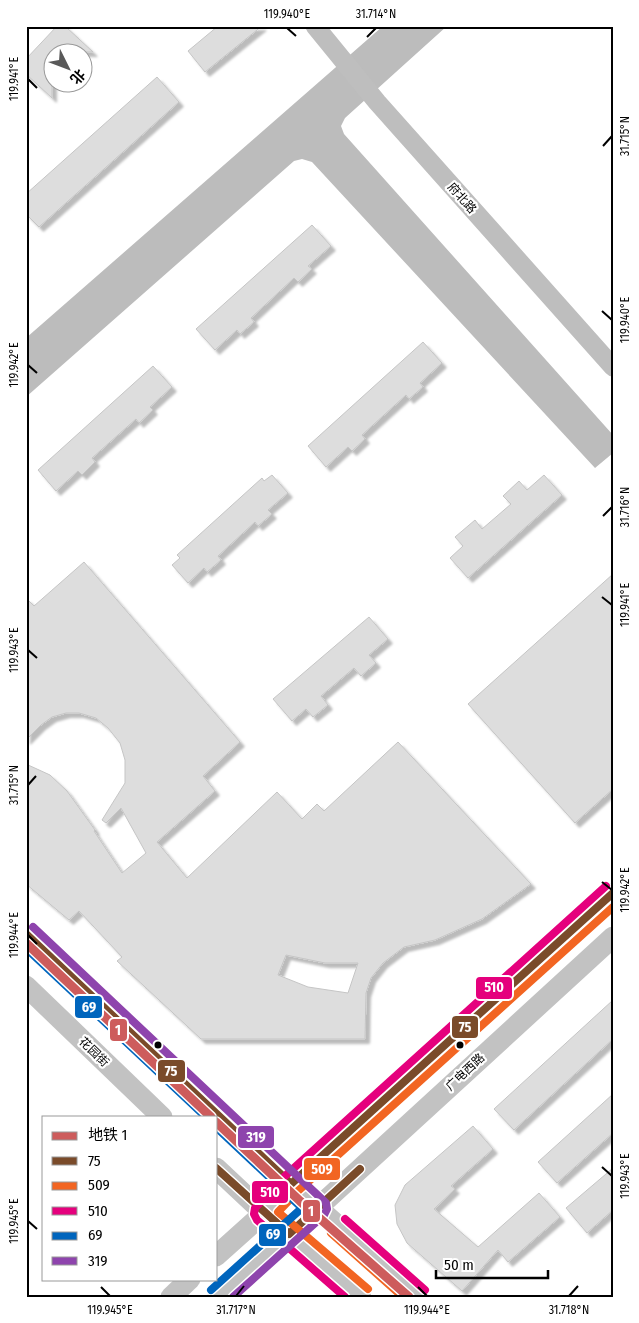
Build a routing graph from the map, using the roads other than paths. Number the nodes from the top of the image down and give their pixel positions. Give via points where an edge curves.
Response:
1 (315, 26) edge
2 (613, 367) edge
3 (613, 893) edge
4 (26, 934) edge
5 (613, 937) edge
6 (26, 986) edge
7 (161, 1116) edge
8 (218, 1170) edge
9 (291, 1184) junction
10 (318, 1208) junction
11 (264, 1213) junction
12 (289, 1234) junction
13 (218, 1254) edge
14 (189, 1280) edge
15 (170, 1297) edge
16 (218, 1297) edge
17 (361, 1297) edge
18 (418, 1297) edge

1 - 2 street, 府北路 via 377,102
3 - 9 main road
4 - 9 main road
5 - 10 main road, 广电西路
6 - 7 main road, 花园街
8 - 11 main road
9 - 10 main road
9 - 11 main road
10 - 12 main road, 广电西路
10 - 18 main road
11 - 12 main road
11 - 13 main road
12 - 16 main road
12 - 17 main road
14 - 15 main road

